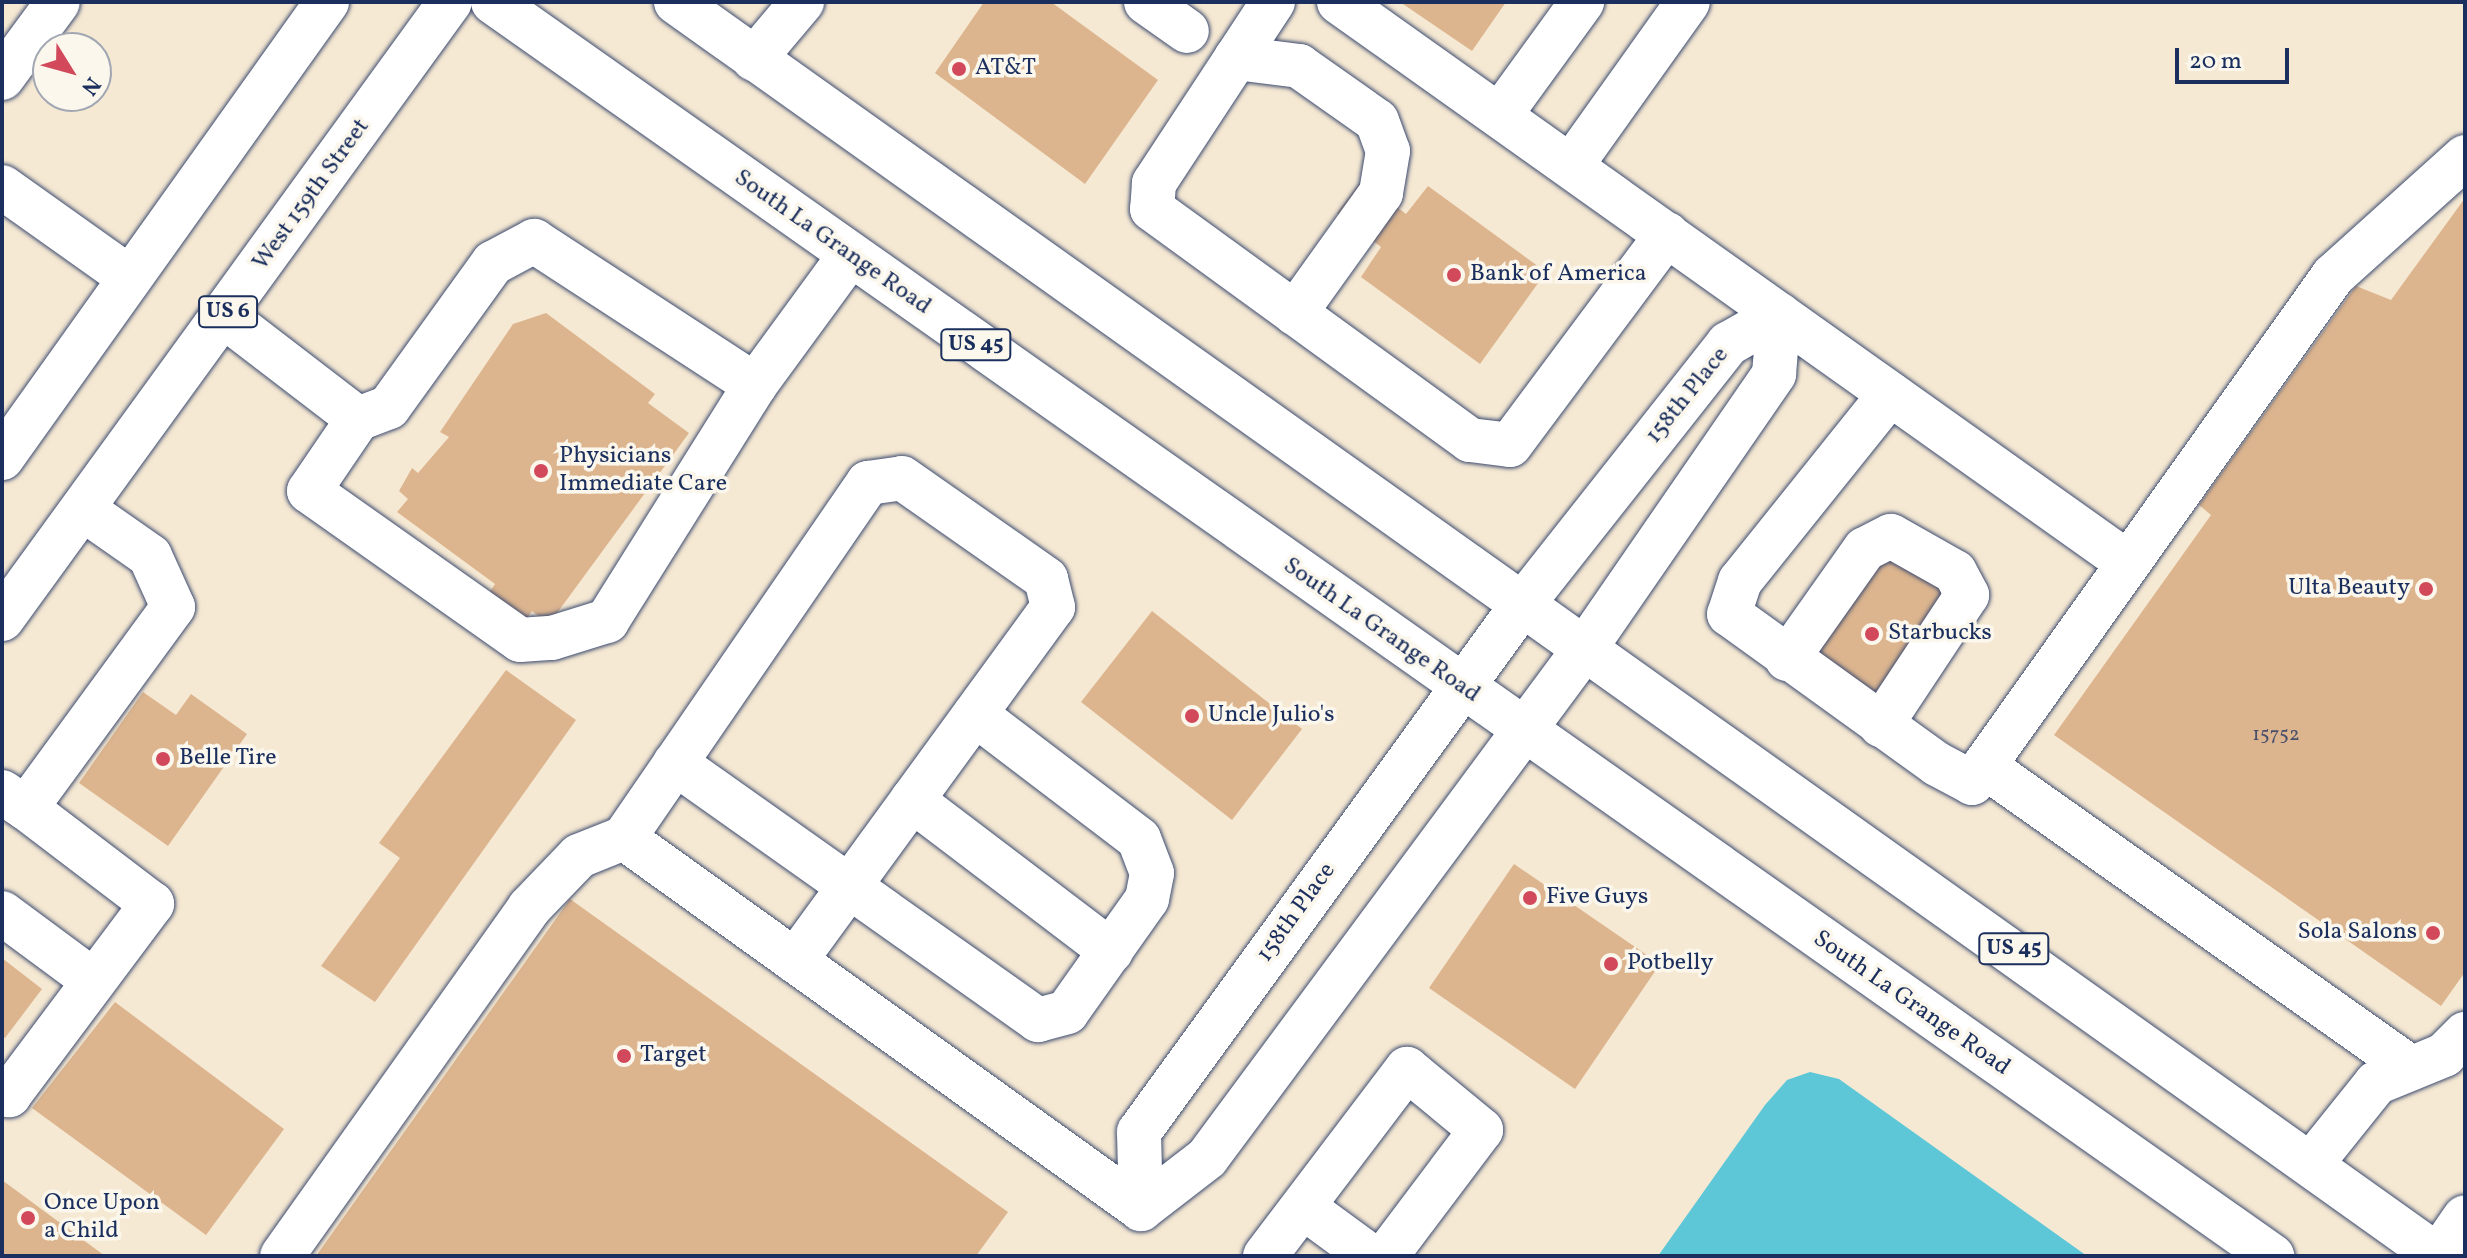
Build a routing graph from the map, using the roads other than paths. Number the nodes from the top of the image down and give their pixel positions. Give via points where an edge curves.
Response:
1 (58, 2) edge
2 (327, 2) edge
3 (450, 2) edge
4 (493, 2) edge
5 (676, 2) edge
6 (802, 2) edge
7 (1146, 2) edge
8 (1273, 2) edge
9 (1339, 2) edge
10 (1582, 2) edge
11 (1688, 2) edge
12 (1187, 31) dead end
13 (1236, 58) junction
14 (754, 59) junction
15 (2, 78) edge
16 (1500, 115) junction
17 (2465, 157) edge
18 (1571, 166) junction
19 (2, 187) edge
20 (1667, 234) junction
21 (850, 255) junction
22 (130, 278) junction
23 (1295, 313) junction
24 (1779, 315) junction
25 (224, 316) junction
26 (755, 385) junction
27 (1890, 394) junction
28 (358, 419) junction
29 (2, 458) edge
30 (83, 509) junction
31 (2128, 563) junction
32 (1525, 601) junction
33 (2, 619) edge
34 (1588, 644) junction
35 (1787, 659) junction
36 (1460, 687) junction
37 (975, 714) junction
38 (1881, 725) junction
39 (1521, 732) junction
40 (675, 763) junction
41 (1984, 766) junction
42 (14, 800) edge
43 (912, 800) junction
44 (624, 838) junction
45 (849, 886) junction
46 (2, 913) edge
47 (1111, 951) junction
48 (795, 961) junction
49 (94, 981) junction
50 (2465, 1034) edge
51 (2411, 1068) junction
52 (2, 1090) edge
53 (2312, 1163) junction
54 (1303, 1207) junction
55 (1141, 1209) junction
56 (2465, 1217) edge
57 (282, 1256) edge
58 (1265, 1256) edge
59 (1370, 1256) edge
60 (1386, 1256) edge
61 (2272, 1256) edge
62 (2438, 1256) edge

1 - 15 main road
2 - 22 main road
3 - 25 main road, West 159th Street / US 6
4 - 21 main road, South La Grange Road / US 45
5 - 14 main road, US 45
6 - 14 main road
7 - 12 main road
8 - 13 main road
9 - 16 main road
10 - 16 main road
11 - 18 main road
13 - 23 main road via 1154,183 1152,209
13 - 23 main road via 1299,66 1377,121 1388,151 1381,193
14 - 32 main road, US 45
16 - 18 main road
17 - 31 main road via 2333,276
18 - 20 main road
19 - 22 main road
20 - 23 main road via 1510,445 1470,440
20 - 24 main road
21 - 26 main road
21 - 36 main road, South La Grange Road / US 45
22 - 29 main road
24 - 27 main road
24 - 32 main road, 158th Place via 1728,344
24 - 34 main road via 1774,374
25 - 28 main road
25 - 30 main road, West 159th Street / US 6
26 - 28 main road via 534,241 493,263 389,407
26 - 28 main road via 607,621 552,638 520,640 309,491
27 - 31 main road
27 - 35 main road via 1740,581 1729,614
30 - 33 main road, West 159th Street / US 6
30 - 42 main road via 150,556 173,607
31 - 41 main road
32 - 34 main road, US 45
32 - 36 main road, 158th Place
34 - 39 main road
34 - 53 main road, US 45
35 - 38 main road
35 - 38 main road via 1865,549 1891,536 1955,572 1967,595
36 - 39 main road, South La Grange Road / US 45
36 - 55 main road, 158th Place via 1139,1132
37 - 40 main road via 1053,607 1046,579 902,478 868,483
37 - 43 main road
37 - 47 main road via 1139,839 1152,873 1147,899
38 - 41 main road via 1972,783
39 - 55 main road via 1207,1158
39 - 61 main road, South La Grange Road / US 45
40 - 44 main road
40 - 45 main road
41 - 51 main road
42 - 49 main road via 152,904
43 - 45 main road
43 - 47 main road
44 - 48 main road
44 - 57 main road via 579,856 529,908
45 - 47 main road via 1038,1020 1067,1012
45 - 48 main road
46 - 49 main road
48 - 55 main road
49 - 52 main road via 9,1095
50 - 51 main road via 2444,1055
51 - 53 main road via 2376,1083
53 - 62 main road, US 45
54 - 58 main road
54 - 59 main road
54 - 60 main road via 1407,1069 1481,1130
56 - 62 main road

